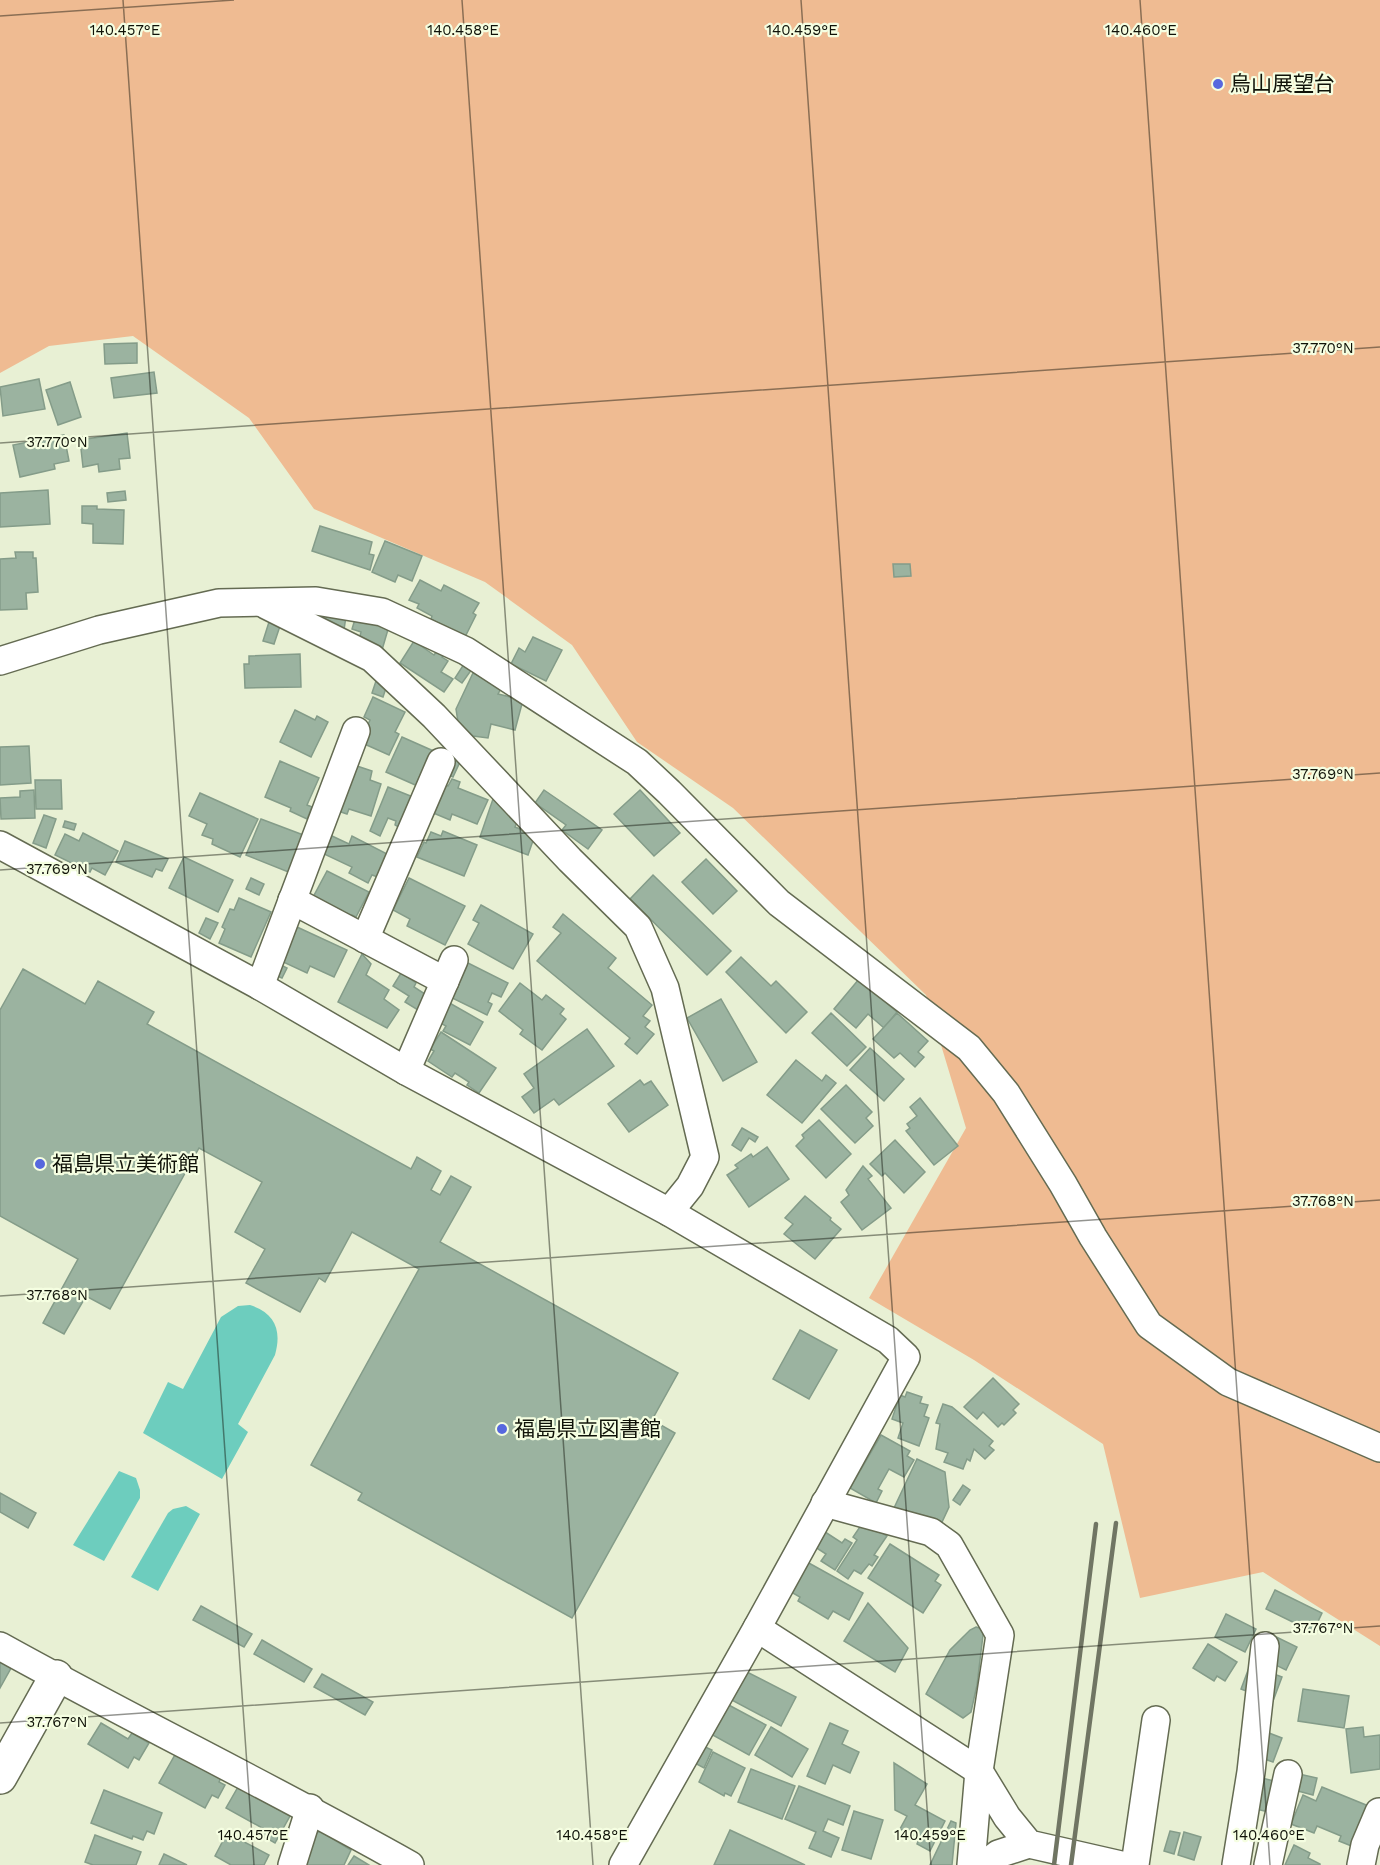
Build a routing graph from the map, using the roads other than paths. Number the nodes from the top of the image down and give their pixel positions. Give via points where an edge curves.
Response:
1 (263, 603) junction
2 (0, 661) edge
3 (356, 731) dead end
4 (441, 762) dead end
5 (0, 845) edge
6 (292, 900) junction
7 (364, 939) junction
8 (260, 986) junction
9 (406, 1071) junction
10 (669, 1212) junction
11 (1380, 1448) edge
12 (825, 1503) junction
13 (757, 1628) junction
14 (0, 1646) edge
15 (1265, 1646) dead end
16 (56, 1677) junction
17 (1156, 1720) dead end
18 (8, 1742) edge
19 (979, 1771) junction
20 (1288, 1774) dead end
21 (0, 1778) edge
22 (310, 1808) junction
23 (1379, 1812) edge
24 (1029, 1844) junction
25 (292, 1865) edge
26 (410, 1865) edge
27 (623, 1865) edge
28 (971, 1865) edge
29 (984, 1865) edge
30 (1121, 1865) edge
31 (1135, 1865) edge
32 (1236, 1865) edge
33 (1268, 1865) edge
34 (1361, 1865) edge

1 - 2 street via 219,603 110,627
1 - 10 street via 372,658 434,716 638,927 665,988 705,1157 690,1186
1 - 11 street via 316,601 382,612 466,651 637,762 779,903 969,1048 1006,1093 1149,1325 1228,1382
3 - 6 street
4 - 7 street
5 - 8 street
6 - 7 street
6 - 8 street
7 - 9 street via 449,971
8 - 9 street
9 - 10 street
10 - 12 street via 888,1340 906,1357
12 - 13 street
12 - 19 street via 931,1532 954,1555 999,1635
13 - 19 street
13 - 27 street
14 - 16 street
15 - 32 street
16 - 18 street
16 - 22 street
17 - 31 street
18 - 21 street
19 - 24 street
19 - 28 street
20 - 33 street
22 - 25 street
22 - 26 street
23 - 34 street
24 - 29 street via 998,1854
24 - 30 street

